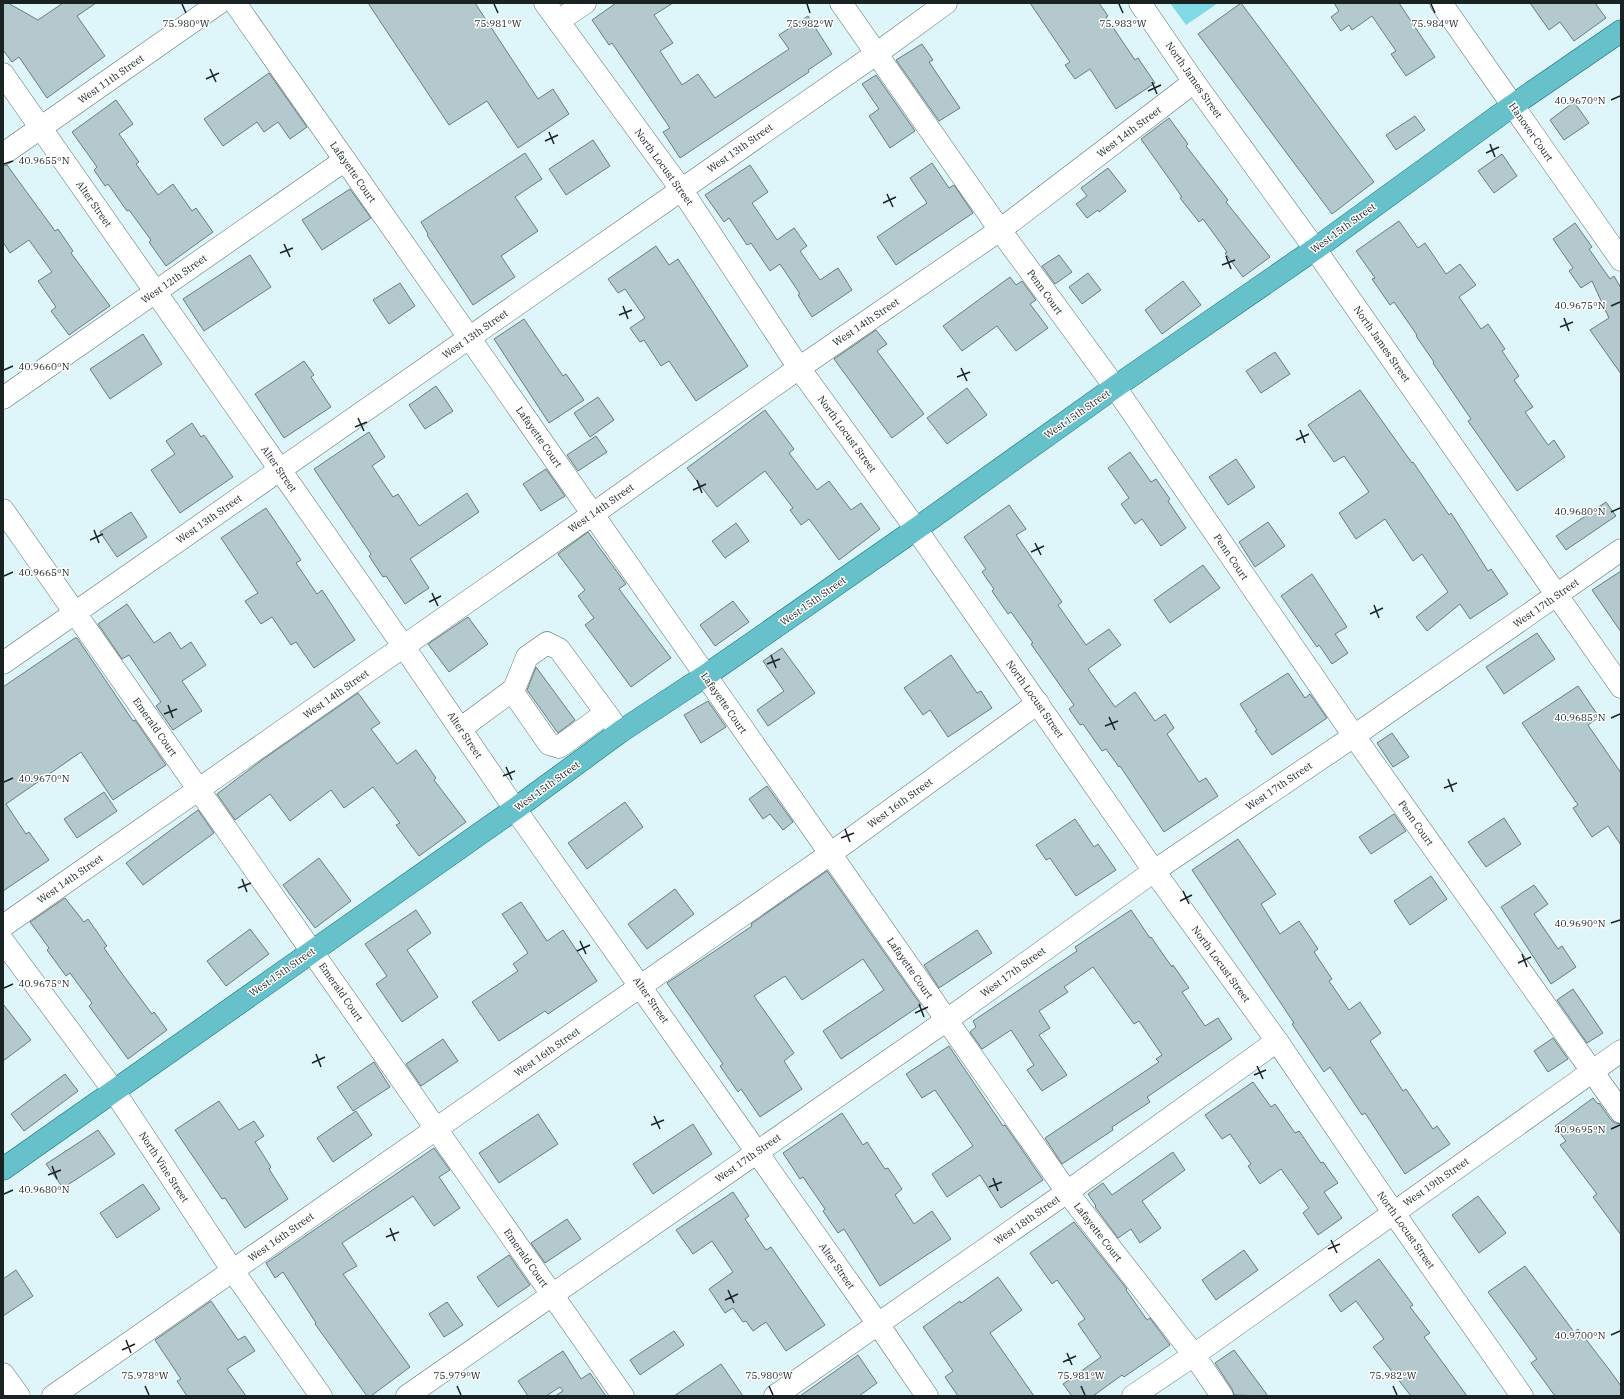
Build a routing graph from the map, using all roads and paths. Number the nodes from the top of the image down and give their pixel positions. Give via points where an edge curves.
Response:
1 (220, 3) edge
2 (235, 3) edge
3 (545, 3) edge
4 (585, 3) edge
5 (841, 3) edge
6 (946, 3) edge
7 (1140, 3) edge
8 (1441, 3) edge
9 (558, 21) junction
10 (1621, 30) edge
11 (876, 54) junction
12 (3, 74) edge
13 (1194, 82) junction
14 (1512, 106) junction
15 (41, 128) junction
16 (3, 154) edge
17 (344, 160) junction
18 (681, 189) junction
19 (1000, 230) junction
20 (1315, 249) junction
21 (1621, 260) edge
22 (155, 292) junction
23 (469, 338) junction
24 (799, 368) junction
25 (1115, 387) junction
26 (3, 398) edge
27 (280, 470) junction
28 (3, 510) edge
29 (593, 514) junction
30 (916, 529) junction
31 (1621, 550) edge
32 (1557, 595) junction
33 (75, 613) junction
34 (404, 647) junction
35 (3, 663) edge
36 (705, 676) junction
37 (1621, 687) edge
38 (512, 691) junction
39 (1038, 703) junction
40 (606, 714) junction
41 (460, 729) junction
42 (620, 732) junction
43 (1354, 736) junction
44 (198, 790) junction
45 (515, 809) junction
46 (830, 854) junction
47 (1154, 871) junction
48 (3, 926) edge
49 (3, 941) edge
50 (312, 951) junction
51 (641, 986) junction
52 (946, 1020) junction
53 (1277, 1041) junction
54 (1621, 1051) edge
55 (1592, 1071) junction
56 (114, 1091) junction
57 (1621, 1112) edge
58 (436, 1129) junction
59 (757, 1152) junction
60 (3, 1170) edge
61 (1067, 1192) junction
62 (1394, 1212) junction
63 (233, 1271) junction
64 (552, 1295) junction
65 (878, 1324) junction
66 (1194, 1355) junction
67 (3, 1374) edge
68 (19, 1396) edge
69 (53, 1396) edge
70 (321, 1396) edge
71 (407, 1396) edge
72 (623, 1396) edge
73 (775, 1396) edge
74 (926, 1396) edge
75 (1133, 1396) edge
76 (1222, 1396) edge
77 (1522, 1396) edge

1 - 15 street, West 11th Street
2 - 17 street, Lafayette Court
3 - 9 street, North Locust Street
4 - 9 street
5 - 11 street, Penn Court
6 - 11 street, West 13th Street
7 - 13 street, North James Street
8 - 14 street, Hanover Court
9 - 18 street, North Locust Street
10 - 14 main road, West 15th Street
11 - 18 street, West 13th Street
11 - 19 street, Penn Court
12 - 15 street, Alter Street
13 - 19 street, West 14th Street
13 - 20 street, North James Street
14 - 20 main road, West 15th Street
14 - 21 street, Hanover Court
15 - 16 street, West 11th Street
15 - 22 street, Alter Street
17 - 22 street, West 12th Street
17 - 23 street, Lafayette Court
18 - 23 street, West 13th Street
18 - 24 street, North Locust Street
19 - 24 street, West 14th Street
19 - 25 street, Penn Court
20 - 25 main road, West 15th Street
20 - 32 street, North James Street
22 - 26 street, West 12th Street
22 - 27 street, Alter Street
23 - 27 street, West 13th Street
23 - 29 street, Lafayette Court
24 - 29 street, West 14th Street
24 - 30 street, North Locust Street
25 - 30 main road, West 15th Street
25 - 43 street, Penn Court
27 - 33 street, West 13th Street
27 - 34 street, Alter Street
28 - 33 street, Emerald Court
29 - 34 street, West 14th Street
29 - 36 street, Lafayette Court
30 - 36 main road, West 15th Street
30 - 39 street, North Locust Street
31 - 32 street, West 17th Street
32 - 37 street, North James Street
32 - 43 street, West 17th Street
33 - 35 street, West 13th Street
33 - 44 street, Emerald Court
34 - 41 street, Alter Street
34 - 44 street, West 14th Street
36 - 42 main road, West 15th Street
36 - 46 street, Lafayette Court
38 - 40 street via 549,744 559,747
38 - 40 street via 527,657 547,643 559,649
38 - 41 street
39 - 46 street, West 16th Street
39 - 47 street, North Locust Street
40 - 42 street
41 - 45 street, Alter Street
42 - 45 main road, West 15th Street
43 - 47 street, West 17th Street
43 - 55 street, Penn Court
44 - 48 street, West 14th Street
44 - 50 street, Emerald Court
45 - 50 main road, West 15th Street
45 - 51 street, Alter Street
46 - 51 street, West 16th Street
46 - 52 street, Lafayette Court
47 - 52 street, West 17th Street
47 - 53 street, North Locust Street
49 - 56 street, North Vine Street
50 - 56 main road, West 15th Street
50 - 58 street, Emerald Court
51 - 58 street, West 16th Street
51 - 59 street, Alter Street
52 - 59 street, West 17th Street
52 - 61 street, Lafayette Court
53 - 61 street, West 18th Street
53 - 62 street, North Locust Street
54 - 55 street, West 19th Street
55 - 57 street, Penn Court
55 - 62 street, West 19th Street
56 - 60 main road, West 15th Street
56 - 63 street, North Vine Street
58 - 63 street, West 16th Street
58 - 64 street, Emerald Court
59 - 64 street, West 17th Street
59 - 65 street, Alter Street
61 - 65 street, West 18th Street
61 - 66 street, Lafayette Court
62 - 66 street, West 19th Street
62 - 77 street, North Locust Street
63 - 69 street, West 16th Street
63 - 70 street, North Vine Street
64 - 71 street, West 17th Street
64 - 72 street, Emerald Court
65 - 73 street, West 18th Street
65 - 74 street, Alter Street
66 - 75 street, West 19th Street
66 - 76 street, Lafayette Court
67 - 68 street

